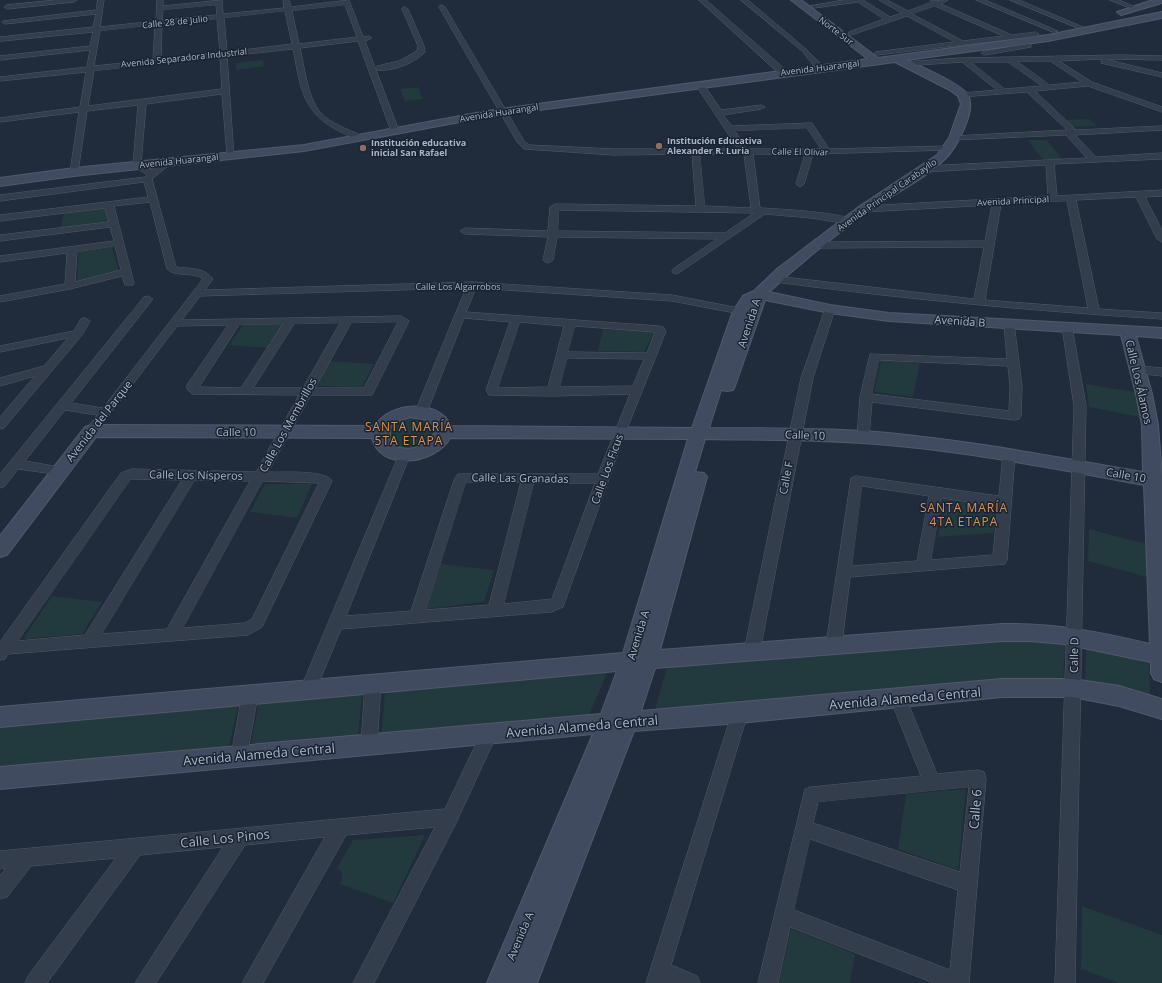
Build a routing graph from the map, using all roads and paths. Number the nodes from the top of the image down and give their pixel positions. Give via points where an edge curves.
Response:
1 (12, 0) edge
2 (74, 0) edge
3 (100, 0) edge
4 (160, 0) edge
5 (286, 0) edge
6 (702, 0) edge
7 (744, 0) edge
8 (795, 0) edge
9 (858, 0) edge
10 (882, 0) edge
11 (928, 0) edge
12 (945, 0) edge
13 (978, 0) edge
14 (1013, 0) edge
15 (1113, 0) edge
16 (1162, 0) edge
17 (219, 1) edge
18 (349, 1) edge
19 (810, 3) edge
20 (936, 3) junction
21 (1162, 6) edge
22 (442, 7) dead end
23 (161, 8) junction
24 (1135, 8) junction
25 (405, 9) dead end
26 (288, 10) junction
27 (99, 12) junction
28 (908, 13) junction
29 (1110, 15) dead end
30 (1162, 15) edge
31 (221, 18) junction
32 (4, 19) edge
33 (890, 20) junction
34 (1088, 20) dead end
35 (158, 24) junction
36 (1077, 25) junction
37 (95, 29) junction
38 (1058, 30) junction
39 (851, 33) junction
40 (1036, 34) junction
41 (1009, 36) junction
42 (366, 38) junction
43 (961, 42) junction
44 (295, 44) junction
45 (999, 44) junction
46 (93, 48) junction
47 (1031, 48) junction
48 (223, 52) junction
49 (1093, 57) junction
50 (1162, 58) edge
51 (0, 59) edge
52 (888, 59) junction
53 (1009, 59) junction
54 (1052, 59) junction
55 (157, 60) junction
56 (934, 60) junction
57 (964, 60) junction
58 (89, 67) junction
59 (380, 67) dead end
60 (820, 68) junction
61 (784, 73) junction
62 (0, 75) edge
63 (1162, 75) edge
64 (0, 79) edge
65 (698, 84) junction
66 (1089, 84) junction
67 (1048, 87) junction
68 (1029, 89) junction
69 (226, 91) junction
70 (1003, 91) junction
71 (963, 95) junction
72 (142, 102) junction
73 (761, 107) dead end
74 (83, 109) junction
75 (1162, 110) edge
76 (503, 111) junction
77 (718, 113) junction
78 (0, 120) edge
79 (400, 128) junction
80 (1162, 128) edge
81 (729, 129) junction
82 (1071, 132) junction
83 (360, 138) junction
84 (955, 138) junction
85 (947, 148) junction
86 (696, 151) junction
87 (746, 151) junction
88 (810, 152) junction
89 (827, 152) junction
90 (231, 155) junction
91 (1162, 156) edge
92 (1094, 160) junction
93 (169, 162) junction
94 (1050, 163) junction
95 (137, 165) junction
96 (925, 169) junction
97 (74, 172) junction
98 (150, 176) junction
99 (0, 182) edge
100 (800, 184) dead end
101 (1162, 193) edge
102 (1139, 194) junction
103 (0, 198) edge
104 (1071, 198) junction
105 (152, 199) junction
106 (1053, 199) junction
107 (997, 202) junction
108 (110, 204) junction
109 (701, 208) junction
110 (864, 209) junction
111 (759, 211) junction
112 (0, 218) edge
113 (849, 221) junction
114 (114, 224) junction
115 (465, 231) dead end
116 (553, 234) junction
117 (728, 236) junction
118 (0, 238) edge
119 (1162, 239) edge
120 (119, 243) junction
121 (990, 244) junction
122 (818, 245) junction
123 (72, 249) junction
124 (0, 259) edge
125 (548, 260) dead end
126 (677, 271) dead end
127 (126, 272) junction
128 (775, 279) junction
129 (129, 283) dead end
130 (472, 285) junction
131 (70, 286) junction
132 (198, 293) junction
133 (759, 294) junction
134 (0, 299) edge
135 (148, 299) dead end
136 (979, 302) junction
137 (830, 309) junction
138 (740, 311) junction
139 (1094, 312) junction
140 (460, 315) junction
141 (1162, 316) edge
142 (516, 319) junction
143 (347, 320) junction
144 (85, 321) dead end
145 (291, 321) junction
146 (236, 322) junction
147 (175, 323) junction
148 (570, 323) junction
149 (1009, 324) junction
150 (1067, 327) junction
151 (1127, 330) junction
152 (1162, 332) edge
153 (78, 333) junction
154 (0, 349) edge
155 (562, 355) junction
156 (651, 356) junction
157 (1013, 363) junction
158 (47, 369) junction
159 (1138, 370) junction
160 (1162, 372) edge
161 (0, 382) edge
162 (637, 390) junction
163 (245, 392) junction
164 (306, 392) junction
165 (553, 392) junction
166 (866, 397) junction
167 (62, 406) junction
168 (106, 412) junction
169 (421, 412) junction
170 (2, 420) edge
171 (91, 431) junction
172 (284, 432) junction
173 (380, 432) junction
174 (444, 432) junction
175 (619, 434) junction
176 (795, 434) junction
177 (695, 437) junction
178 (863, 437) junction
179 (404, 455) junction
180 (1009, 455) junction
181 (16, 464) junction
182 (1079, 467) junction
183 (61, 471) junction
184 (191, 475) junction
185 (259, 477) junction
186 (529, 478) junction
187 (604, 479) junction
188 (1157, 481) edge
189 (0, 483) edge
190 (936, 492) junction
191 (1005, 502) junction
192 (0, 550) edge
193 (923, 566) junction
194 (843, 572) junction
195 (1160, 590) edge
196 (495, 610) junction
197 (418, 616) junction
198 (335, 623) junction
199 (171, 635) junction
200 (1074, 637) junction
201 (89, 642) junction
202 (834, 644) junction
203 (2, 651) edge
204 (752, 651) junction
205 (639, 660) junction
206 (1162, 662) edge
207 (373, 684) junction
208 (1074, 688) junction
209 (308, 690) junction
210 (250, 695) junction
211 (898, 698) junction
212 (1162, 709) edge
213 (740, 714) junction
214 (0, 717) edge
215 (617, 723) junction
216 (489, 734) junction
217 (369, 745) junction
218 (239, 756) junction
219 (0, 778) edge
220 (932, 783) junction
221 (450, 817) junction
222 (341, 827) junction
223 (804, 828) junction
224 (240, 837) junction
225 (135, 847) junction
226 (26, 858) junction
227 (0, 860) edge
228 (968, 884) junction
229 (0, 890) edge
230 (783, 914) junction
231 (658, 977) edge
232 (35, 983) edge
233 (144, 983) edge
234 (252, 983) edge
235 (363, 983) edge
236 (501, 983) edge
237 (523, 983) edge
238 (690, 983) edge
239 (768, 983) edge
240 (959, 983) edge
241 (1064, 983) edge

1 - 32 street
2 - 32 street
3 - 27 street
4 - 23 street
5 - 26 street
6 - 61 street
7 - 60 street via 805,51
8 - 52 street, Norte Sur
9 - 19 street
9 - 33 street
10 - 28 street
11 - 20 street
12 - 20 street
13 - 38 street
14 - 36 street
15 - 24 street
16 - 24 street
17 - 23 street
17 - 31 street
18 - 26 street, Calle 28 de Julio
18 - 42 street
19 - 39 street, Norte Sur
20 - 28 street
20 - 41 street
21 - 36 street, Avenida Huarangal
22 - 76 street
23 - 35 street
24 - 29 street
25 - 59 street via 421,46 421,52 405,63
26 - 31 street, Calle 28 de Julio
26 - 44 street
27 - 32 street
27 - 37 street
28 - 33 street
28 - 43 street
30 - 47 street, Avenida Huarangal via 1061,36
31 - 35 street, Calle 28 de Julio
31 - 48 street
32 - 37 street, Calle 28 de Julio
32 - 51 street
33 - 39 street
34 - 36 street, Avenida Huarangal
35 - 37 street, Calle 28 de Julio
35 - 55 street
36 - 38 street, Avenida Huarangal
37 - 46 street
38 - 40 street, Avenida Huarangal
39 - 52 street, Norte Sur
40 - 41 street
40 - 45 street, Avenida Huarangal
41 - 43 street
42 - 44 street, Avenida Separadora Industrial
42 - 79 street
43 - 52 street
44 - 48 street, Avenida Separadora Industrial
44 - 83 street via 316,112 333,125
45 - 47 street, Avenida Huarangal
45 - 52 street, Avenida Huarangal
46 - 51 street
46 - 58 street
47 - 54 street
47 - 56 street
48 - 55 street, Avenida Separadora Industrial
48 - 69 street
49 - 50 street
49 - 54 street
49 - 63 street
52 - 56 street
52 - 60 street, Avenida Huarangal
52 - 71 street via 952,87
53 - 54 street
53 - 57 street
53 - 67 street
54 - 66 street
55 - 58 street, Avenida Separadora Industrial
56 - 57 street
57 - 70 street
58 - 62 street, Avenida Separadora Industrial
58 - 64 street, Avenida Separadora Industrial
58 - 74 street
60 - 61 street, Avenida Huarangal
61 - 65 street, Avenida Huarangal
65 - 76 street, Avenida Huarangal
65 - 77 street
66 - 67 street
66 - 75 street
67 - 68 street
68 - 70 street
68 - 82 street
69 - 72 street
69 - 90 street
70 - 71 street
71 - 84 street, Avenida Principal Carabayllo via 966,104
72 - 74 street
72 - 95 street
73 - 77 street
74 - 78 street
74 - 97 street
76 - 79 street, Avenida Huarangal
76 - 86 street, Calle El Olivar via 521,142 527,147 614,152
77 - 81 street
79 - 83 street, Avenida Huarangal
80 - 82 street
81 - 87 street
81 - 89 street via 809,125
82 - 84 street
82 - 92 street
83 - 90 street, Avenida Huarangal via 296,149
84 - 85 street, Avenida Principal Carabayllo
85 - 89 street, Calle El Olivar
85 - 96 street, Avenida Principal Carabayllo via 941,157
86 - 87 street, Calle El Olivar
86 - 109 street
87 - 88 street, Calle El Olivar
87 - 111 street
88 - 89 street, Calle El Olivar
88 - 100 street
90 - 93 street, Avenida Huarangal
91 - 92 street
92 - 94 street
93 - 95 street, Avenida Huarangal
93 - 98 street
94 - 96 street
94 - 106 street
95 - 97 street, Avenida Huarangal
95 - 98 street
96 - 110 street, Avenida Principal Carabayllo
97 - 99 street, Avenida Huarangal
98 - 103 street
98 - 105 street
101 - 102 street, Avenida Principal
102 - 104 street, Avenida Principal
102 - 119 street
104 - 106 street, Avenida Principal
104 - 139 street
105 - 108 street
105 - 132 street, Avenida del Parque via 172,270 199,273 208,279
106 - 107 street, Avenida Principal
107 - 110 street, Avenida Principal
107 - 121 street
108 - 112 street
108 - 114 street
109 - 111 street
109 - 116 street via 555,208
110 - 113 street, Avenida Principal Carabayllo
111 - 113 street via 817,214
111 - 117 street
113 - 122 street, Avenida Principal Carabayllo
114 - 118 street
114 - 120 street
115 - 116 street
116 - 117 street
116 - 125 street
117 - 126 street
120 - 123 street
120 - 127 street
121 - 122 street
121 - 136 street
122 - 128 street, Avenida Principal Carabayllo
123 - 124 street
123 - 131 street
127 - 129 street
127 - 131 street
128 - 133 street, Avenida Principal Carabayllo
128 - 136 street, Avenida B
130 - 132 street, Calle Los Algarrobos
130 - 138 street, Calle Los Algarrobos via 672,298
130 - 140 street
131 - 134 street
132 - 147 street, Avenida del Parque
133 - 137 street, Avenida B
133 - 138 street, Avenida A via 748,299
133 - 177 street, Avenida A via 758,302
135 - 167 street
136 - 139 street, Avenida B
137 - 149 street, Avenida B via 889,317
137 - 176 street, Calle F via 809,370
138 - 177 street, Avenida A
139 - 141 street, Avenida B
140 - 142 street
140 - 169 street
142 - 148 street
142 - 165 street via 492,390 498,393
143 - 145 street
143 - 164 street, Calle Los Membrillos
143 - 164 street via 404,321 370,390
144 - 153 street
145 - 146 street
145 - 163 street
146 - 147 street
146 - 163 street via 193,385 193,389
147 - 168 street, Avenida del Parque
148 - 155 street
148 - 156 street, Calle Los Ficus via 661,330
149 - 150 street, Avenida B
149 - 157 street
150 - 151 street, Avenida B
150 - 182 street, Calle D via 1080,406
151 - 152 street, Avenida B
151 - 159 street, Calle Los Álamos
153 - 154 street
153 - 158 street
155 - 156 street
155 - 165 street
156 - 162 street, Calle Los Ficus
157 - 166 street via 874,356
157 - 166 street via 1016,386 1015,416
158 - 161 street
158 - 170 street
159 - 160 street
159 - 188 street, Calle Los Álamos via 1150,425
162 - 165 street
162 - 175 street, Calle Los Ficus
163 - 164 street
164 - 172 street, Calle Los Membrillos
166 - 178 street
167 - 168 street
167 - 181 street
168 - 171 street, Avenida del Parque
169 - 173 street via 410,412 395,417 383,425
169 - 174 street via 438,418
171 - 172 street, Calle 10
171 - 183 street, Avenida del Parque
172 - 173 street, Calle 10
172 - 185 street, Calle Los Membrillos
173 - 179 street via 382,445
174 - 175 street, Calle 10
174 - 179 street via 438,442 426,451
175 - 177 street, Calle 10
175 - 187 street, Calle Los Ficus
176 - 177 street, Calle 10
176 - 178 street, Calle 10
176 - 204 street, Calle F
177 - 205 street, Avenida A
178 - 180 street, Calle 10
179 - 198 street
180 - 182 street, Calle 10
180 - 191 street
181 - 183 street
181 - 189 street
182 - 188 street, Calle 10
182 - 200 street, Calle D
183 - 192 street, Avenida del Parque
184 - 185 street, Calle Los Nísperos
184 - 201 street
184 - 203 street, Calle Los Nísperos via 126,476
185 - 199 street, Calle Los Membrillos
185 - 199 street, Calle Los Nísperos via 321,478 326,481 257,623 248,629
186 - 187 street, Calle Las Granadas
186 - 196 street
186 - 197 street, Calle Las Granadas via 463,477 460,480
187 - 196 street, Calle Los Ficus via 558,603 552,606
188 - 195 street, Calle Los Álamos
190 - 191 street
190 - 193 street
190 - 194 street via 856,481
191 - 193 street via 1000,560
193 - 194 street
194 - 202 street
195 - 206 street, Calle Los Álamos
196 - 197 street
197 - 198 street
198 - 209 street
199 - 201 street
200 - 202 street via 1031,632 975,632
200 - 206 street via 1120,645
200 - 208 street, Calle D
201 - 203 street
202 - 204 street
204 - 205 street
205 - 207 street
205 - 215 street, Avenida A
207 - 209 street
207 - 217 street
208 - 211 street, Avenida Alameda Central via 1002,688
208 - 212 street, Avenida Alameda Central via 1119,696
208 - 241 street, Calle D
209 - 210 street
210 - 214 street
210 - 218 street
211 - 213 street, Avenida Alameda Central
211 - 220 street
213 - 215 street, Avenida Alameda Central
213 - 231 street
215 - 216 street, Avenida Alameda Central
215 - 236 street, Avenida A
215 - 237 street, Avenida A
216 - 217 street, Avenida Alameda Central
216 - 221 street
217 - 218 street, Avenida Alameda Central
218 - 219 street, Avenida Alameda Central
220 - 223 street, Calle 6 via 811,795
220 - 228 street, Calle 6 via 978,778
221 - 222 street, Calle Los Pinos
221 - 235 street
222 - 224 street, Calle Los Pinos
222 - 234 street
223 - 228 street
223 - 230 street
224 - 225 street, Calle Los Pinos
224 - 233 street
225 - 226 street, Calle Los Pinos
225 - 232 street
226 - 227 street, Calle Los Pinos
226 - 229 street
228 - 240 street, Calle 6
230 - 239 street
230 - 240 street
231 - 238 street

